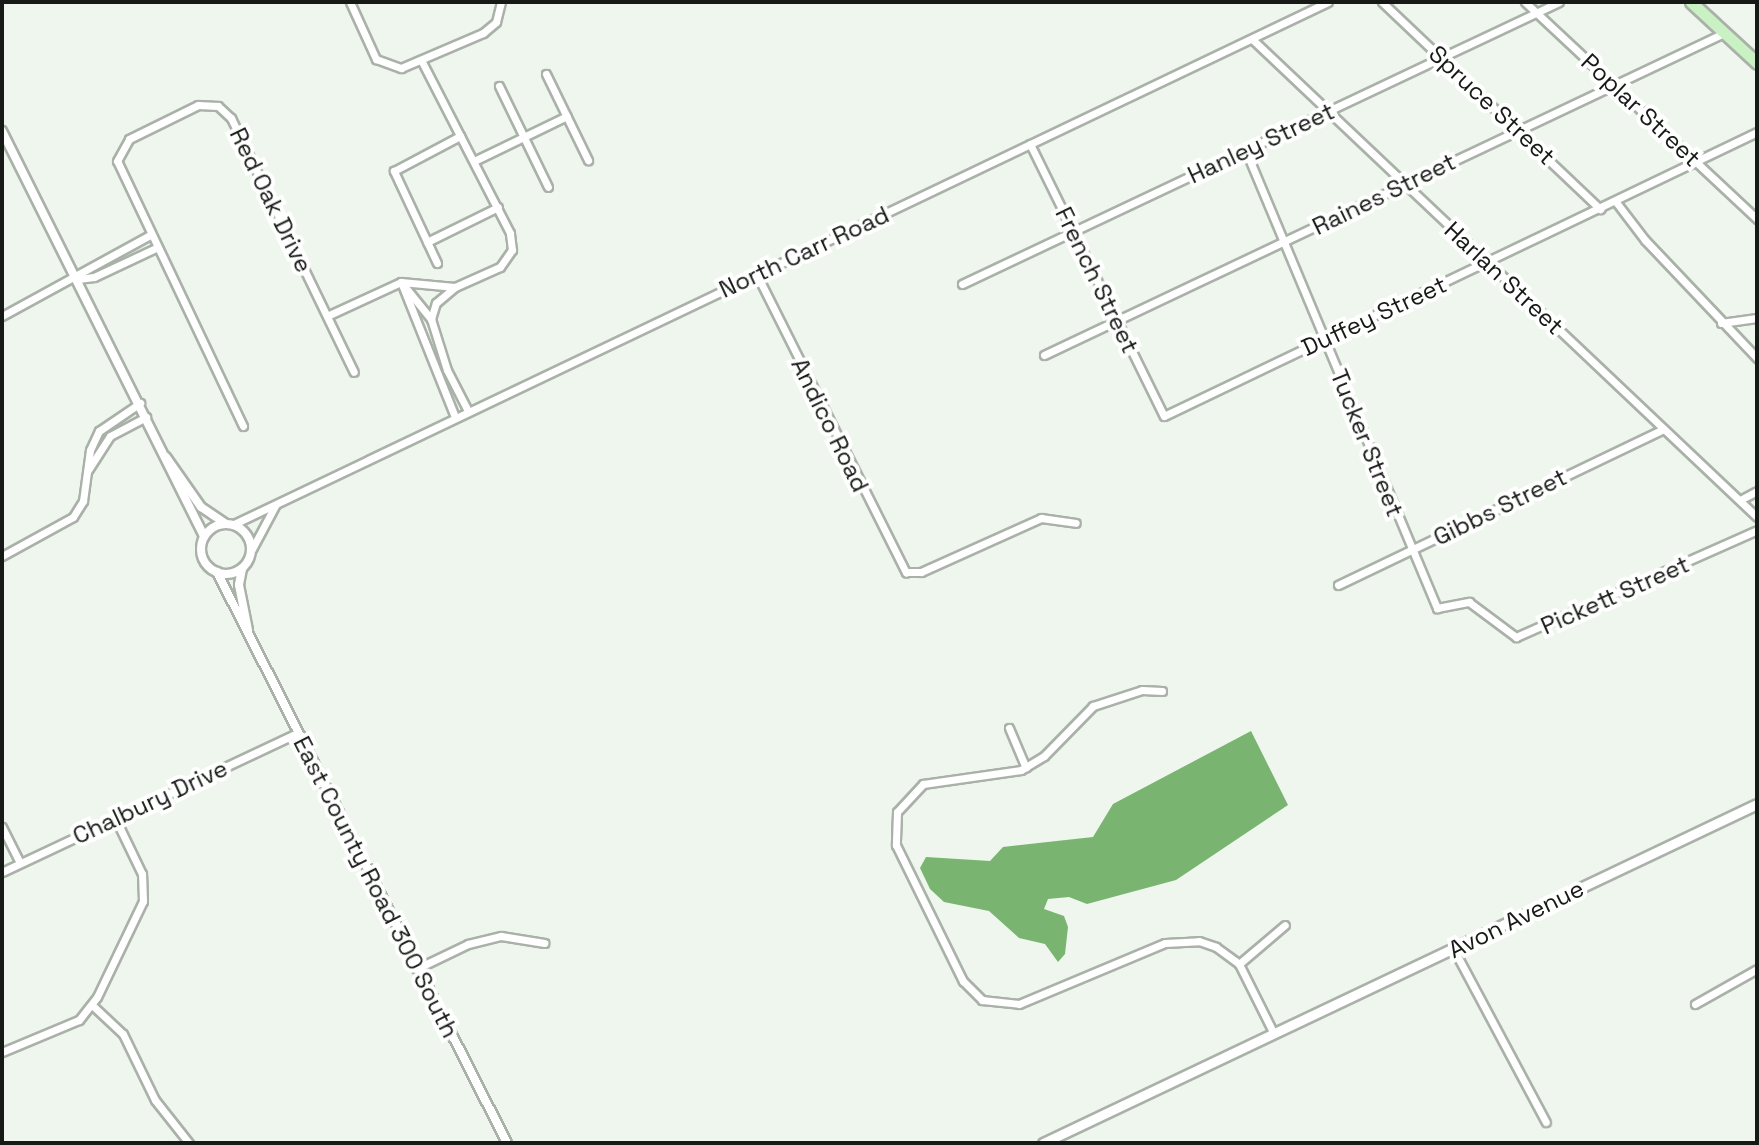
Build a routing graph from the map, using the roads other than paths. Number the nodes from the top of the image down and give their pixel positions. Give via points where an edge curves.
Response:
1 (350, 2) edge
2 (501, 2) edge
3 (1328, 2) edge
4 (1382, 2) edge
5 (1525, 2) edge
6 (1559, 2) edge
7 (1691, 2) edge
8 (1536, 12) junction
9 (1724, 33) junction
10 (1252, 39) junction
11 (1441, 57) junction
12 (422, 62) junction
13 (1757, 63) edge
14 (546, 74) dead end
15 (499, 86) dead end
16 (1615, 86) junction
17 (1328, 112) junction
18 (567, 116) junction
19 (1519, 129) junction
20 (2, 131) edge
21 (1757, 132) edge
22 (460, 136) junction
23 (524, 137) junction
24 (1030, 144) junction
25 (1245, 149) junction
26 (588, 160) dead end
27 (474, 161) junction
28 (1698, 164) junction
29 (1405, 185) junction
30 (548, 187) dead end
31 (1616, 202) junction
32 (498, 207) junction
33 (1600, 209) junction
34 (1757, 219) edge
35 (1074, 234) junction
36 (150, 235) junction
37 (427, 242) junction
38 (1284, 242) junction
39 (156, 248) junction
40 (437, 263) dead end
41 (1487, 264) junction
42 (756, 273) junction
43 (78, 279) junction
44 (401, 282) junction
45 (962, 284) dead end
46 (455, 287) junction
47 (2, 316) edge
48 (327, 316) junction
49 (1757, 318) edge
50 (431, 319) junction
51 (1118, 321) junction
52 (1721, 323) junction
53 (1324, 340) junction
54 (1044, 355) dead end
55 (1757, 358) edge
56 (354, 372) dead end
57 (140, 403) junction
58 (468, 411) junction
59 (1164, 416) joint
60 (146, 417) junction
61 (455, 417) junction
62 (243, 426) dead end
63 (1663, 429) junction
64 (163, 454) junction
65 (88, 470) junction
66 (1757, 491) edge
67 (1740, 500) junction
68 (280, 501) junction
69 (1757, 517) edge
70 (1076, 523) dead end
71 (230, 524) junction
72 (1757, 530) edge
73 (204, 537) junction
74 (252, 549) junction
75 (1410, 550) junction
76 (2, 556) edge
77 (242, 569) junction
78 (217, 572) junction
79 (1338, 585) dead end
80 (1477, 608) joint
81 (248, 630) junction
82 (1162, 691) dead end
83 (1009, 728) dead end
84 (298, 733) junction
85 (1026, 768) junction
86 (1757, 804) edge
87 (115, 818) junction
88 (2, 827) edge
89 (20, 863) junction
90 (2, 872) edge
91 (1285, 925) dead end
92 (544, 943) dead end
93 (1454, 950) junction
94 (1239, 964) junction
95 (416, 969) junction
96 (1757, 969) edge
97 (1695, 1004) dead end
98 (92, 1005) junction
99 (1274, 1034) junction
100 (2, 1052) edge
101 (1546, 1122) dead end
102 (189, 1143) edge
103 (507, 1143) edge
104 (1043, 1143) edge

1 - 12 street via 376,59 401,68
2 - 12 street via 496,22 483,33
3 - 10 street, North Carr Road
4 - 11 street, Spruce Street
5 - 8 street, Poplar Street
6 - 8 street, Hanley Street
7 - 9 main road
8 - 11 street, Hanley Street
8 - 16 street, Poplar Street
9 - 13 main road
9 - 16 street, Raines Street
10 - 17 street, Harlan Street
10 - 24 street, North Carr Road
11 - 17 street, Hanley Street
11 - 19 street, Spruce Street
12 - 22 street
14 - 18 street
15 - 23 street
16 - 19 street, Raines Street
16 - 28 street, Poplar Street
17 - 25 street, Hanley Street
17 - 29 street, Harlan Street
18 - 23 street
18 - 26 street
19 - 29 street, Raines Street
19 - 33 street, Spruce Street
20 - 43 street
21 - 28 street, Duffey Street
22 - 27 street
22 - 37 street via 394,171
23 - 27 street
23 - 30 street
24 - 35 street, French Street
24 - 42 street, North Carr Road
25 - 35 street, Hanley Street
25 - 38 street, Tucker Street
27 - 32 street
28 - 31 street, Duffey Street
28 - 34 street, Poplar Street
29 - 38 street, Raines Street
29 - 41 street, Harlan Street
31 - 33 street, Duffey Street
31 - 52 street
32 - 37 street
32 - 46 street via 513,240 508,260
33 - 41 street, Duffey Street
35 - 45 street, Hanley Street
35 - 51 street, French Street
36 - 39 street, Red Oak Drive
36 - 43 street via 89,266
36 - 48 street, Red Oak Drive via 119,171 118,153 129,139 198,105 218,106 231,118
37 - 40 street
38 - 51 street, Raines Street
38 - 53 street, Tucker Street
39 - 43 street via 94,277
39 - 62 street, Red Oak Drive
41 - 53 street, Duffey Street
41 - 63 street, Harlan Street
42 - 58 street, North Carr Road
42 - 70 street, Andico Road via 898,564 908,573 921,572 1041,518
43 - 47 street
43 - 57 street
44 - 46 street
44 - 48 street
44 - 50 street
44 - 61 street
46 - 50 street via 436,303
48 - 56 street, Red Oak Drive
49 - 52 street
50 - 58 street via 447,370
51 - 54 street, Raines Street
51 - 59 street, French Street
52 - 55 street
53 - 59 street, Duffey Street
53 - 75 street, Tucker Street
57 - 60 street
57 - 65 street via 99,431
58 - 61 street, North Carr Road
60 - 64 street
60 - 65 street via 110,436
61 - 68 street, North Carr Road
63 - 67 street, Harlan Street
63 - 75 street, Gibbs Street
64 - 71 street via 201,507
64 - 73 street
65 - 76 street via 83,501 73,517
66 - 67 street
67 - 69 street, Harlan Street
68 - 71 street, North Carr Road
68 - 74 street via 264,519
71 - 73 street
71 - 74 street via 247,534
72 - 80 street, Pickett Street via 1532,632 1508,634
73 - 78 street via 202,558
74 - 77 street
75 - 79 street, Gibbs Street
75 - 80 street, Tucker Street via 1437,608 1469,602
77 - 78 street
77 - 81 street, East County Road 300 South via 239,585
78 - 81 street, East County Road 300 South
81 - 84 street, East County Road 300 South
82 - 85 street via 1142,690 1093,706
83 - 85 street
84 - 87 street, Chalbury Drive
84 - 95 street, East County Road 300 South
85 - 94 street via 998,777 923,784 903,801 895,818 900,853 971,992 997,1005 1019,1004 1176,941 1208,944
86 - 93 main road, Avon Avenue
87 - 89 street, Chalbury Drive
87 - 98 street via 142,874 143,901
88 - 89 street
89 - 90 street, Chalbury Drive
91 - 94 street
92 - 95 street via 501,936 468,944
93 - 99 main road, Avon Avenue
93 - 101 street
94 - 99 street
95 - 103 street, East County Road 300 South
96 - 97 street
98 - 100 street via 79,1020
98 - 102 street via 123,1034 155,1100
99 - 104 main road, Avon Avenue

